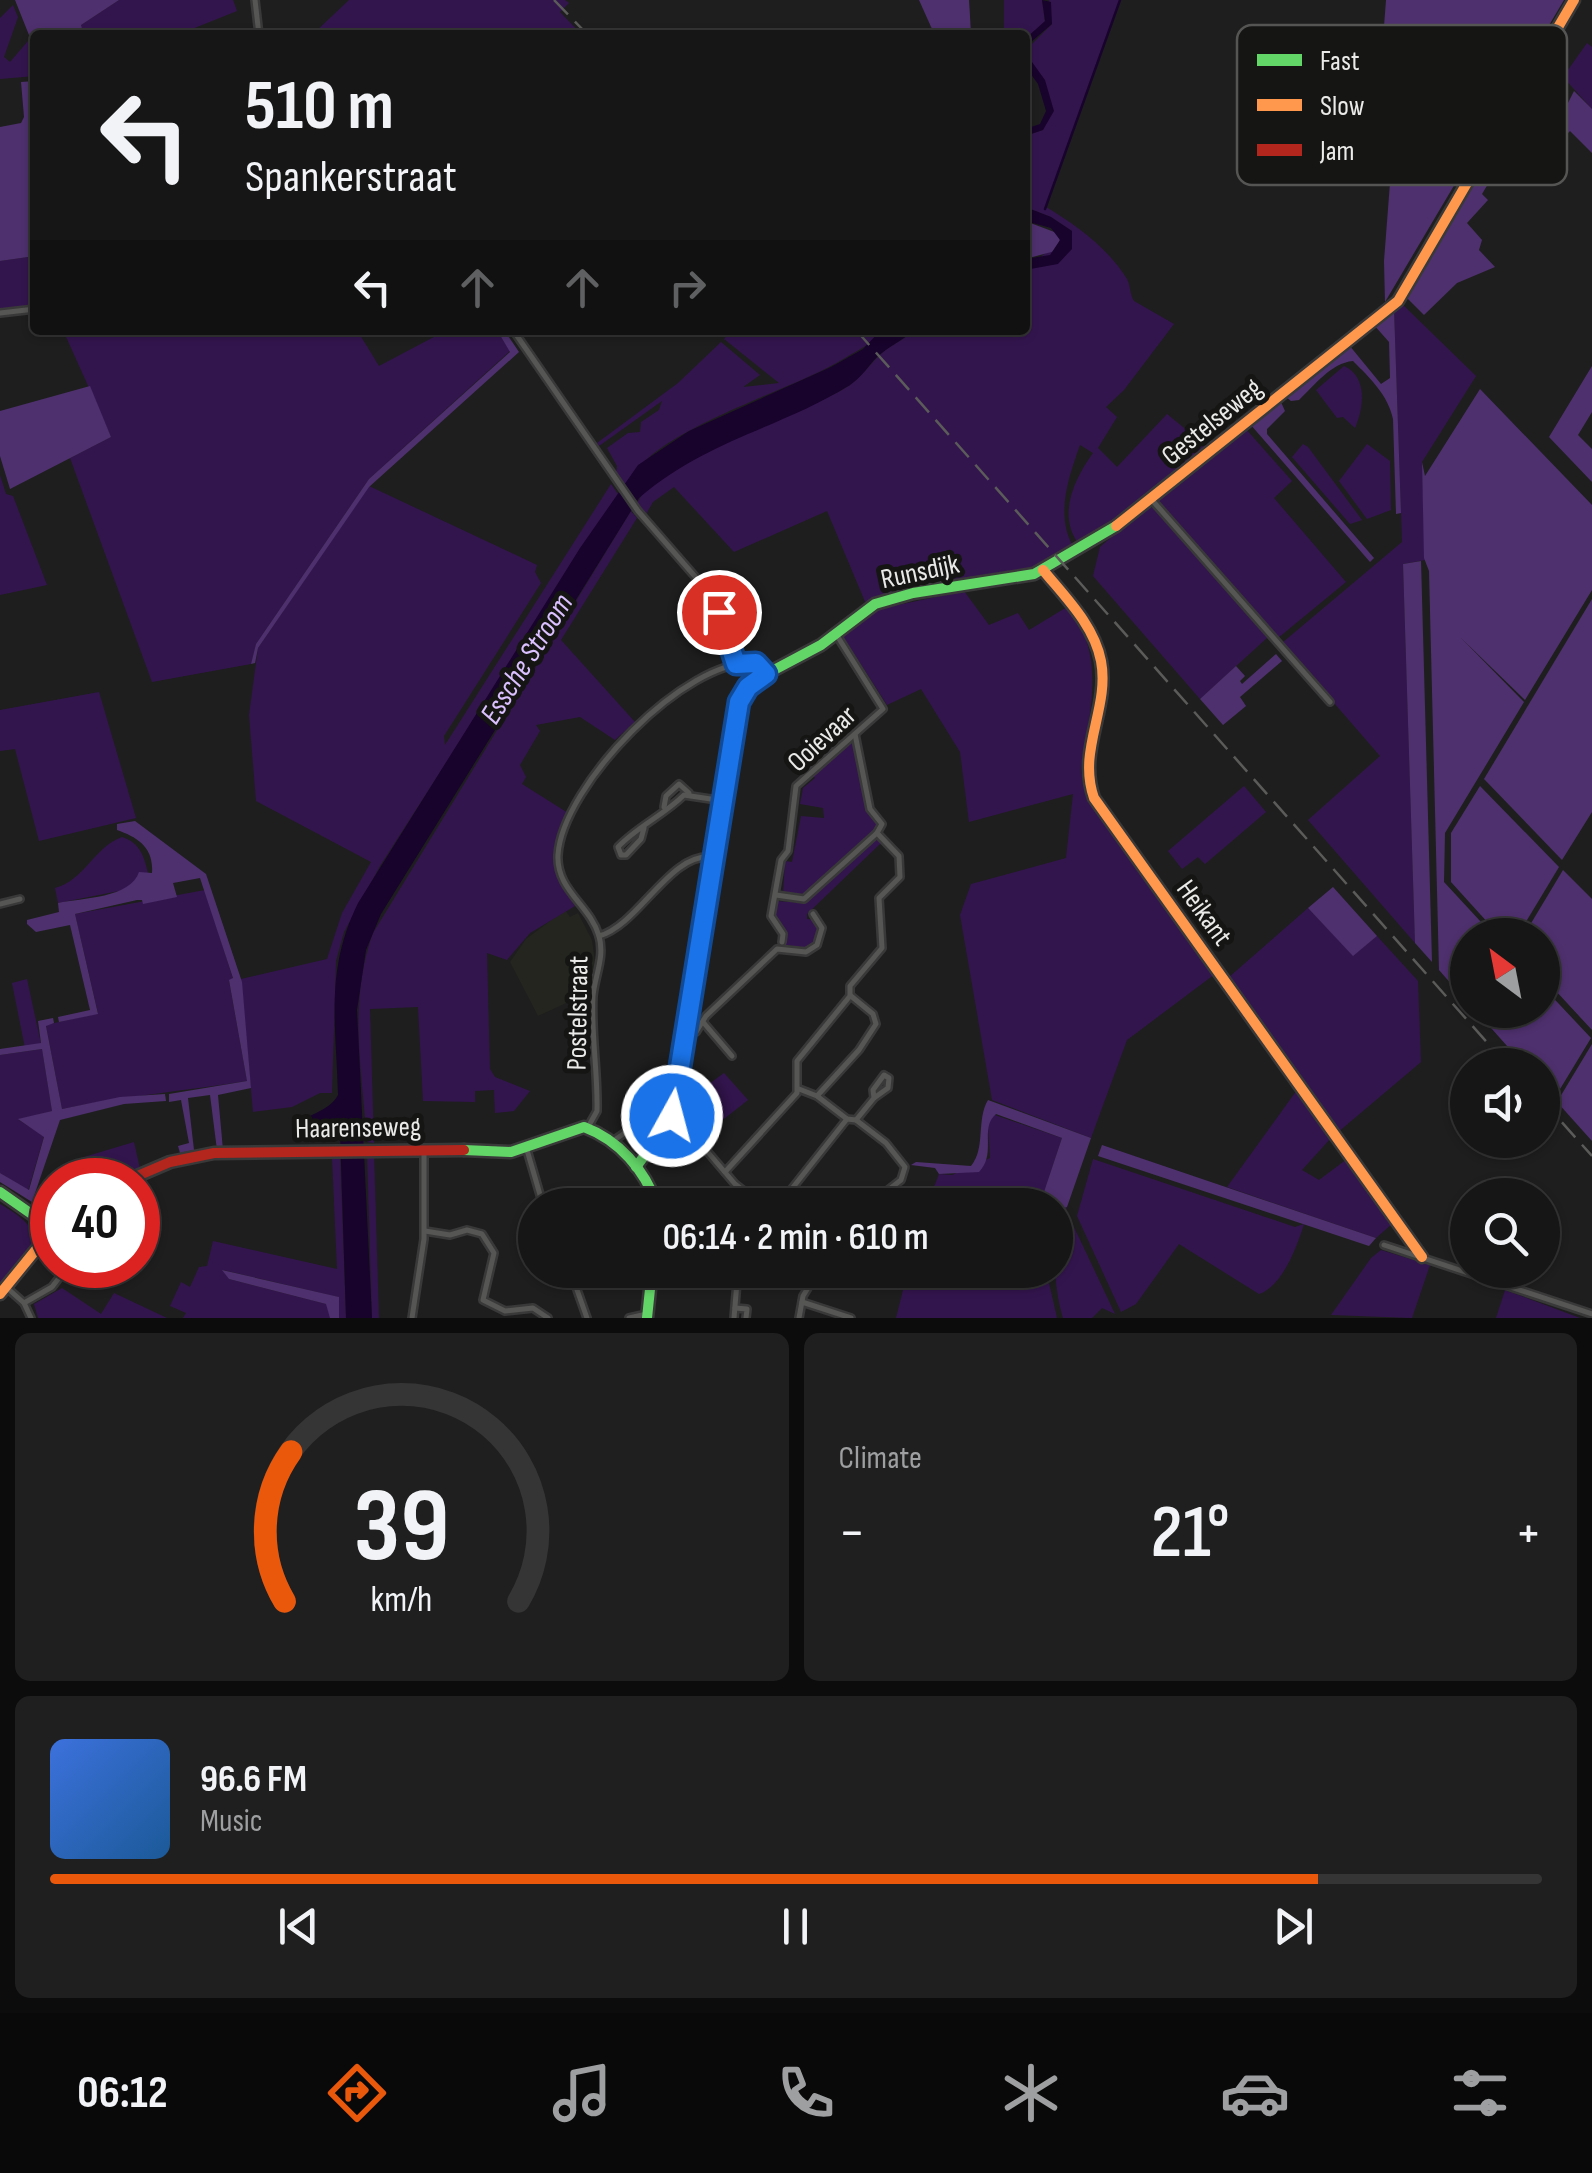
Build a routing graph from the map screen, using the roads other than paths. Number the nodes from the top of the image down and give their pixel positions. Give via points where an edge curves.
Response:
1 (255, 0) edge
2 (1574, 0) edge
3 (1559, 25) edge
4 (259, 30) edge
5 (1466, 185) edge
6 (30, 310) edge
7 (0, 313) edge
8 (516, 335) edge
9 (1152, 500) junction
10 (1043, 570) junction
11 (836, 634) junction
12 (736, 664) junction
13 (766, 674) junction
14 (1330, 702) dead end
15 (855, 734) junction
16 (689, 793) junction
17 (724, 801) junction
18 (664, 808) junction
19 (644, 828) junction
20 (877, 832) junction
21 (712, 857) junction
22 (775, 895) junction
23 (20, 900) dead end
24 (0, 904) edge
25 (813, 914) dead end
26 (599, 936) junction
27 (782, 942) dead end
28 (850, 996) junction
29 (703, 1022) junction
30 (684, 1032) junction
31 (732, 1056) dead end
32 (799, 1088) junction
33 (817, 1096) junction
34 (874, 1098) dead end
35 (672, 1116) junction
36 (847, 1120) junction
37 (856, 1120) junction
38 (588, 1127) junction
39 (632, 1128) dead end
40 (611, 1143) junction
41 (424, 1149) junction
42 (527, 1150) junction
43 (160, 1165) edge
44 (636, 1167) junction
45 (725, 1172) junction
46 (538, 1188) edge
47 (650, 1188) edge
48 (743, 1188) edge
49 (793, 1188) edge
50 (890, 1188) edge
51 (0, 1192) edge
52 (30, 1212) edge
53 (424, 1231) junction
54 (1384, 1244) dead end
55 (30, 1257) edge
56 (1422, 1257) junction
57 (50, 1288) edge
58 (576, 1288) edge
59 (650, 1288) edge
60 (737, 1288) edge
61 (809, 1288) edge
62 (3, 1290) edge
63 (801, 1302) junction
64 (24, 1303) junction
65 (735, 1308) junction
66 (1592, 1314) edge
67 (647, 1316) edge
68 (31, 1318) edge
69 (412, 1318) edge
70 (548, 1318) edge
71 (587, 1318) edge
72 (629, 1318) edge
73 (734, 1318) edge
74 (746, 1318) edge
75 (800, 1318) edge
76 (851, 1318) edge

1 - 4 street
2 - 3 street, Gestelseweg
5 - 9 street, Gestelseweg via 1388,311
6 - 7 street
8 - 12 street via 620,487 712,596
9 - 10 street, Gestelseweg
9 - 14 street
10 - 11 street, Runsdijk via 886,599
10 - 56 street, Heikant via 1086,623 1101,662 1088,775 1094,798
11 - 13 street, Runsdijk
11 - 15 street, Ooievaar via 884,706
12 - 13 street via 756,663
12 - 26 street, Postelstraat via 632,728 582,795 561,841 558,866
13 - 17 street via 739,702
15 - 20 street via 870,808 882,824
15 - 22 street, Ooievaar via 796,786
16 - 17 street
16 - 18 street
16 - 18 street via 679,784
17 - 21 street
18 - 19 street
19 - 19 street via 618,847 621,855 641,840
20 - 22 street via 807,898
20 - 28 street via 899,856 900,876 879,898 882,948 850,986
21 - 26 street via 684,864
21 - 30 street
22 - 27 street, Ooievaar via 771,916
23 - 24 street
25 - 29 street via 822,928 816,945 806,952 778,949
26 - 38 street, Postelstraat via 597,1111
28 - 32 street via 797,1062
28 - 33 street via 876,1024
29 - 30 street via 696,1032
29 - 31 street
30 - 35 street
32 - 33 street
32 - 45 street
33 - 36 street
34 - 37 street
35 - 44 street
35 - 45 street via 703,1141
36 - 37 street
36 - 49 street
37 - 50 street via 904,1167
38 - 40 street
38 - 42 street, Haarenseweg
39 - 40 street
40 - 44 street
41 - 42 street, Haarenseweg
41 - 43 street, Haarenseweg via 198,1155
41 - 53 street
42 - 46 street
44 - 47 street
45 - 48 street
51 - 52 street
53 - 69 street
53 - 70 street via 467,1230 488,1240 492,1269 482,1295 490,1310 530,1307
54 - 56 street
55 - 62 street
56 - 66 street
57 - 64 street
58 - 71 street
59 - 67 street
60 - 65 street
61 - 63 street
62 - 64 street
63 - 75 street
63 - 76 street
64 - 68 street
65 - 73 street
65 - 74 street via 747,1308
67 - 72 street

